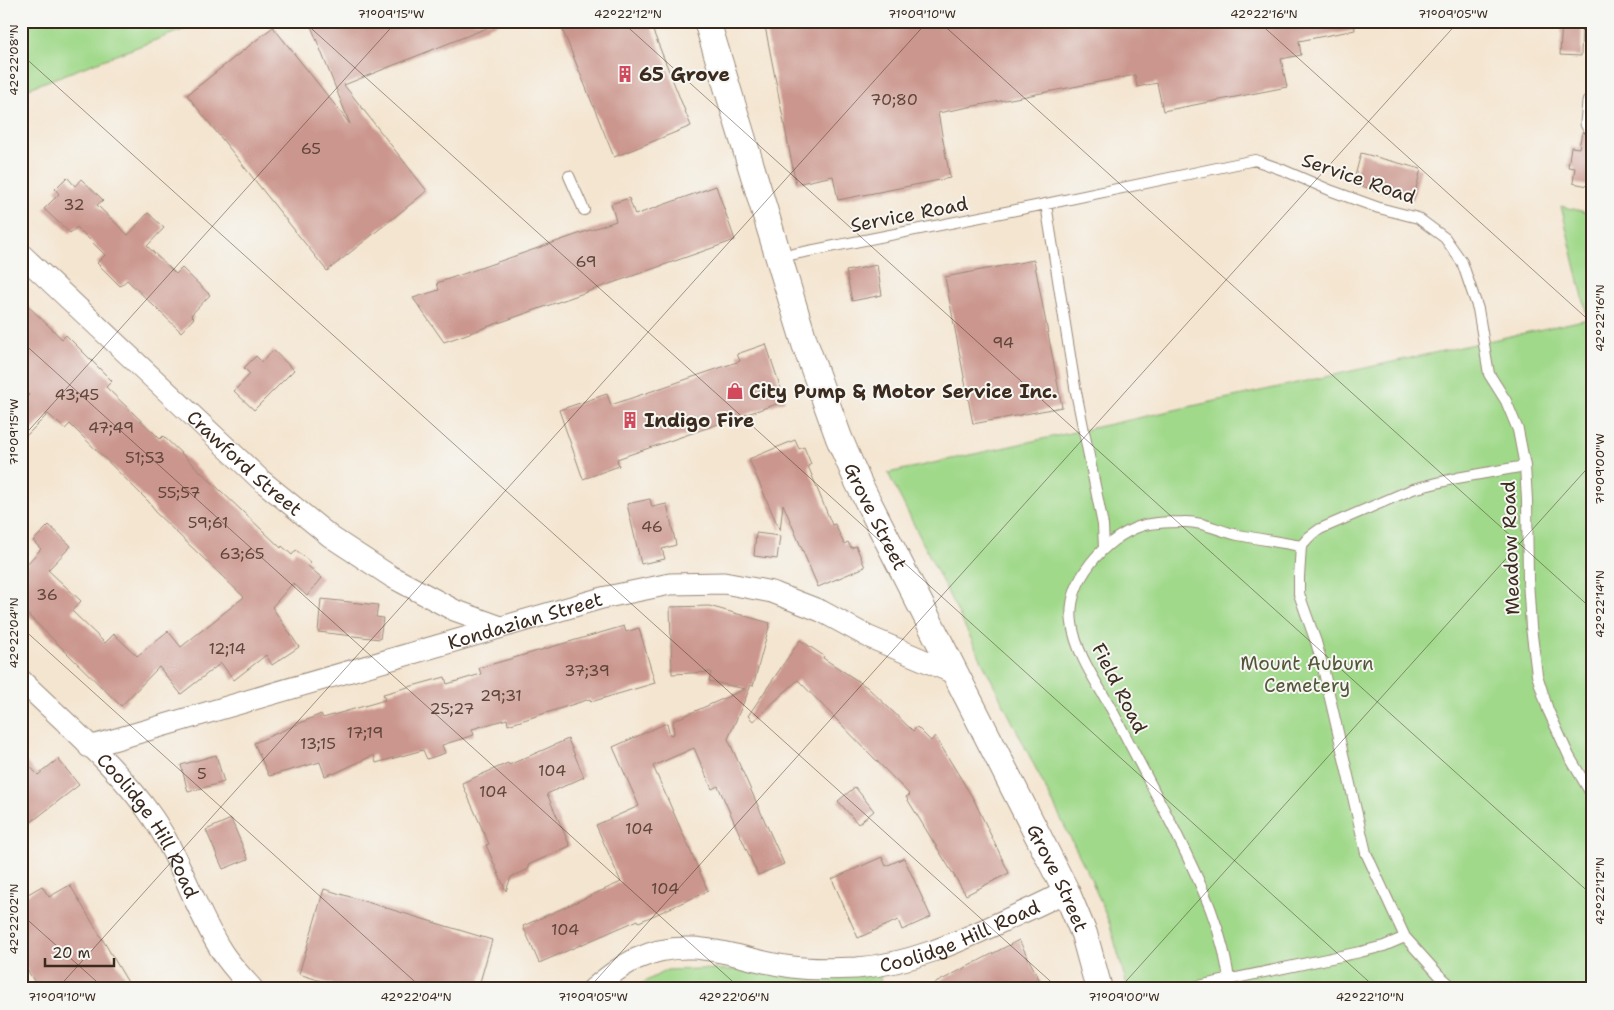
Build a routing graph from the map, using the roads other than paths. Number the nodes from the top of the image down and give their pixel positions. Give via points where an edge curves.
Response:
1 (707, 21) edge
2 (569, 176) dead end
3 (1046, 204) junction
4 (584, 210) dead end
5 (21, 254) edge
6 (779, 257) junction
7 (1524, 466) junction
8 (1301, 546) junction
9 (1104, 548) junction
10 (501, 627) junction
11 (956, 674) junction
12 (21, 680) edge
13 (89, 747) junction
14 (1593, 797) edge
15 (1066, 891) junction
16 (1406, 937) junction
17 (1229, 984) edge
18 (252, 989) edge
19 (593, 989) edge
20 (1099, 989) edge
21 (1184, 989) edge
22 (1455, 989) edge

1 - 6 street, Grove Street
2 - 4 lane
3 - 6 lane, Service Road
3 - 7 lane, Service Road via 1256,160 1371,205 1418,218 1445,238 1462,262 1478,309 1489,374 1506,401 1518,430
3 - 9 lane via 1075,387 1103,525
5 - 10 street, Crawford Street via 262,481 331,536 400,581 454,610
6 - 11 street, Grove Street via 805,344 839,438 858,482
7 - 8 lane, Meadow Road via 1413,489 1320,529
7 - 14 lane, Meadow Road via 1528,500 1530,627 1537,675 1548,710 1569,756
8 - 9 lane, Field Road via 1236,534 1212,526 1160,522 1142,525 1122,534
8 - 16 lane via 1299,594 1323,668 1366,853
9 - 17 lane, Field Road via 1089,565 1074,596 1072,623 1081,655 1197,875 1215,916
10 - 11 street, Kondazian Street via 602,598 670,584 724,583 772,592 821,611 869,637
10 - 13 street, Kondazian Street
11 - 15 street, Grove Street
12 - 13 street, Coolidge Hill Road
13 - 18 street, Coolidge Hill Road via 117,774 153,819 219,947
15 - 19 street, Coolidge Hill Road via 960,941 892,964 826,969 793,967 695,947 663,950 636,959
15 - 20 street, Grove Street via 1084,934
16 - 17 lane via 1384,946
16 - 22 lane
17 - 21 lane

